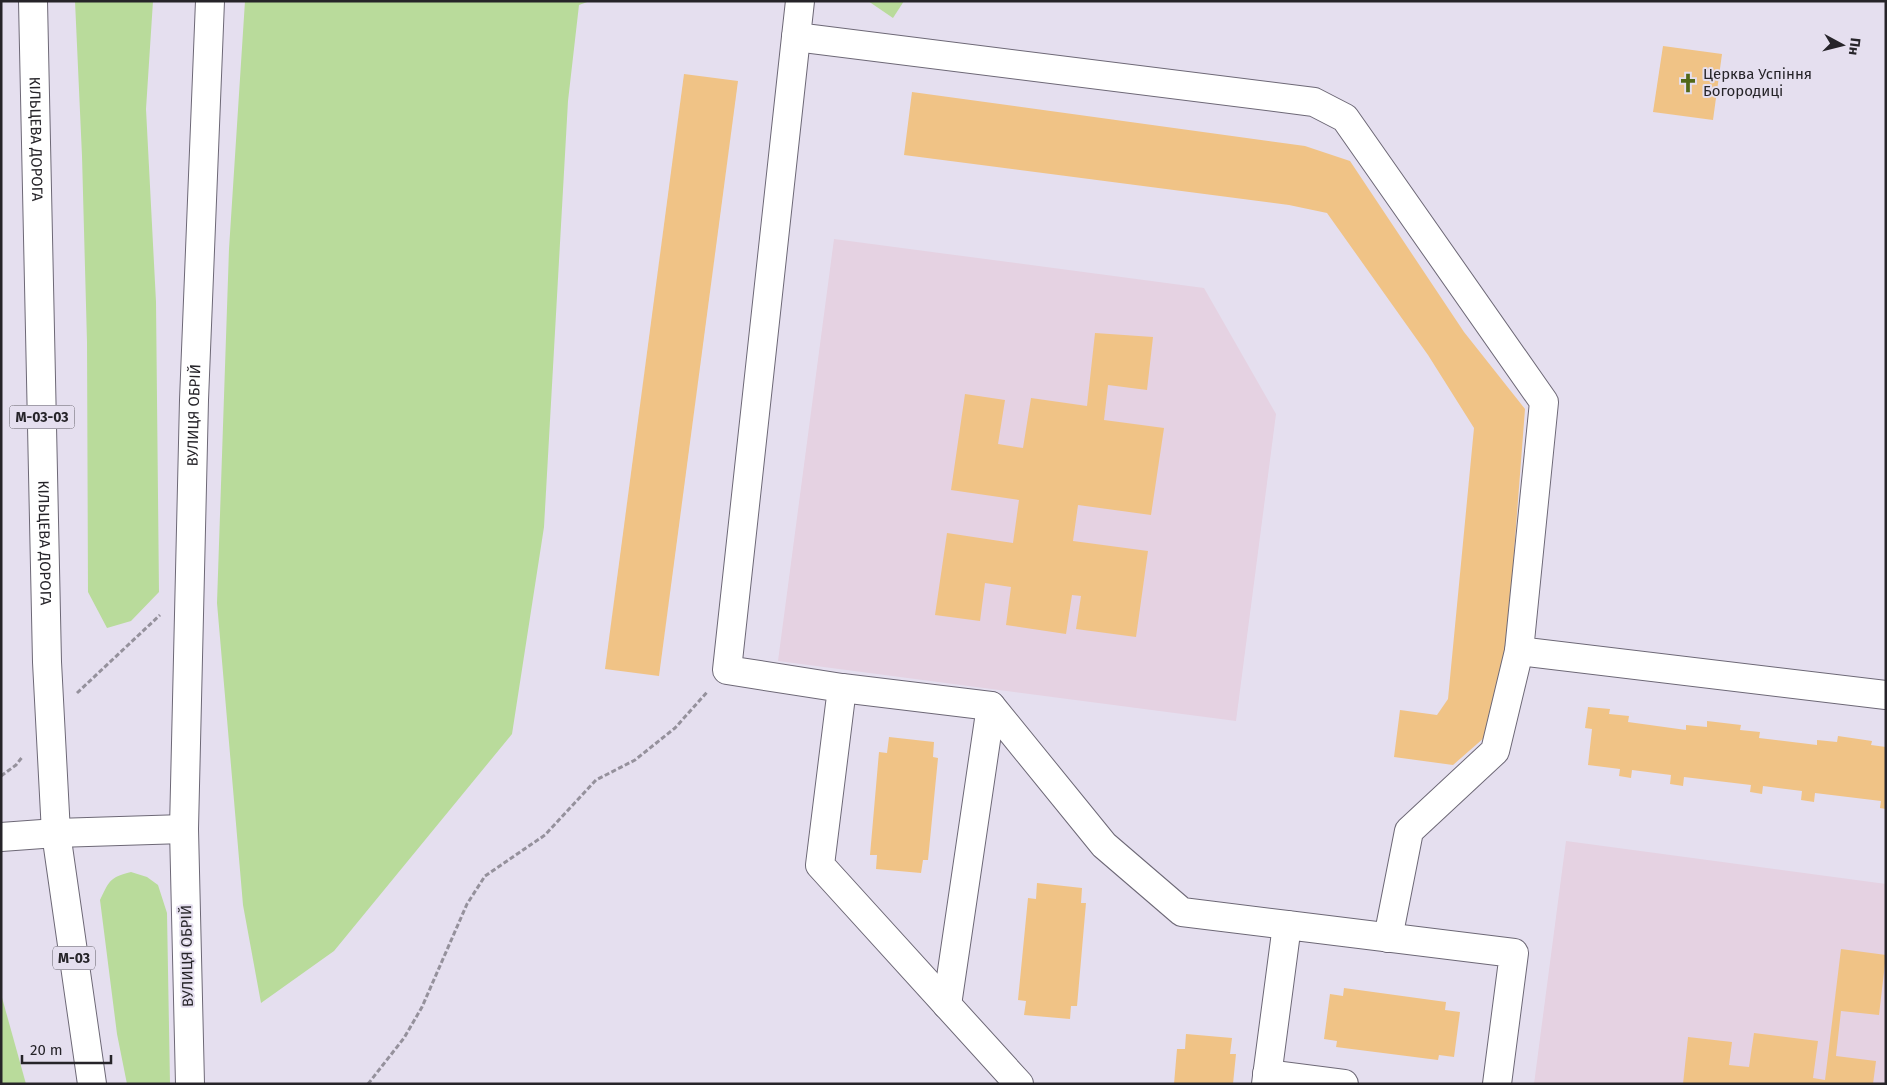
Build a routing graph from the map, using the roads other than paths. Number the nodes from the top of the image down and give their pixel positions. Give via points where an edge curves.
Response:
1 (33, 1) edge
2 (210, 1) edge
3 (800, 1) edge
4 (796, 37) junction
5 (1519, 651) junction
6 (842, 688) junction
7 (1886, 695) edge
8 (991, 706) junction
9 (184, 829) junction
10 (56, 833) junction
11 (1, 837) edge
12 (1287, 925) junction
13 (1388, 938) junction
14 (947, 1005) junction
15 (1266, 1079) edge
16 (92, 1084) edge
17 (190, 1084) edge
18 (1019, 1084) edge
19 (1344, 1084) edge
20 (1497, 1084) edge

1 - 10 main road, КІЛЬЦЕВА ДОРОГА / М-03-03 via 47,652
2 - 9 main road, ВУЛИЦЯ ОБРІЙ via 194,400
3 - 4 main road
4 - 5 main road via 1314,102 1345,118 1544,402
4 - 6 main road via 727,670
5 - 7 main road
5 - 13 main road via 1495,750 1409,831
6 - 8 main road
6 - 14 main road via 820,865
8 - 12 main road via 1104,845 1182,912
8 - 14 main road
9 - 10 main road
9 - 17 main road, ВУЛИЦЯ ОБРІЙ
10 - 11 main road
10 - 16 main road, КІЛЬЦЕВА ДОРОГА / М-03
12 - 13 main road
12 - 15 main road
13 - 20 main road via 1514,953
14 - 18 main road
15 - 19 main road

